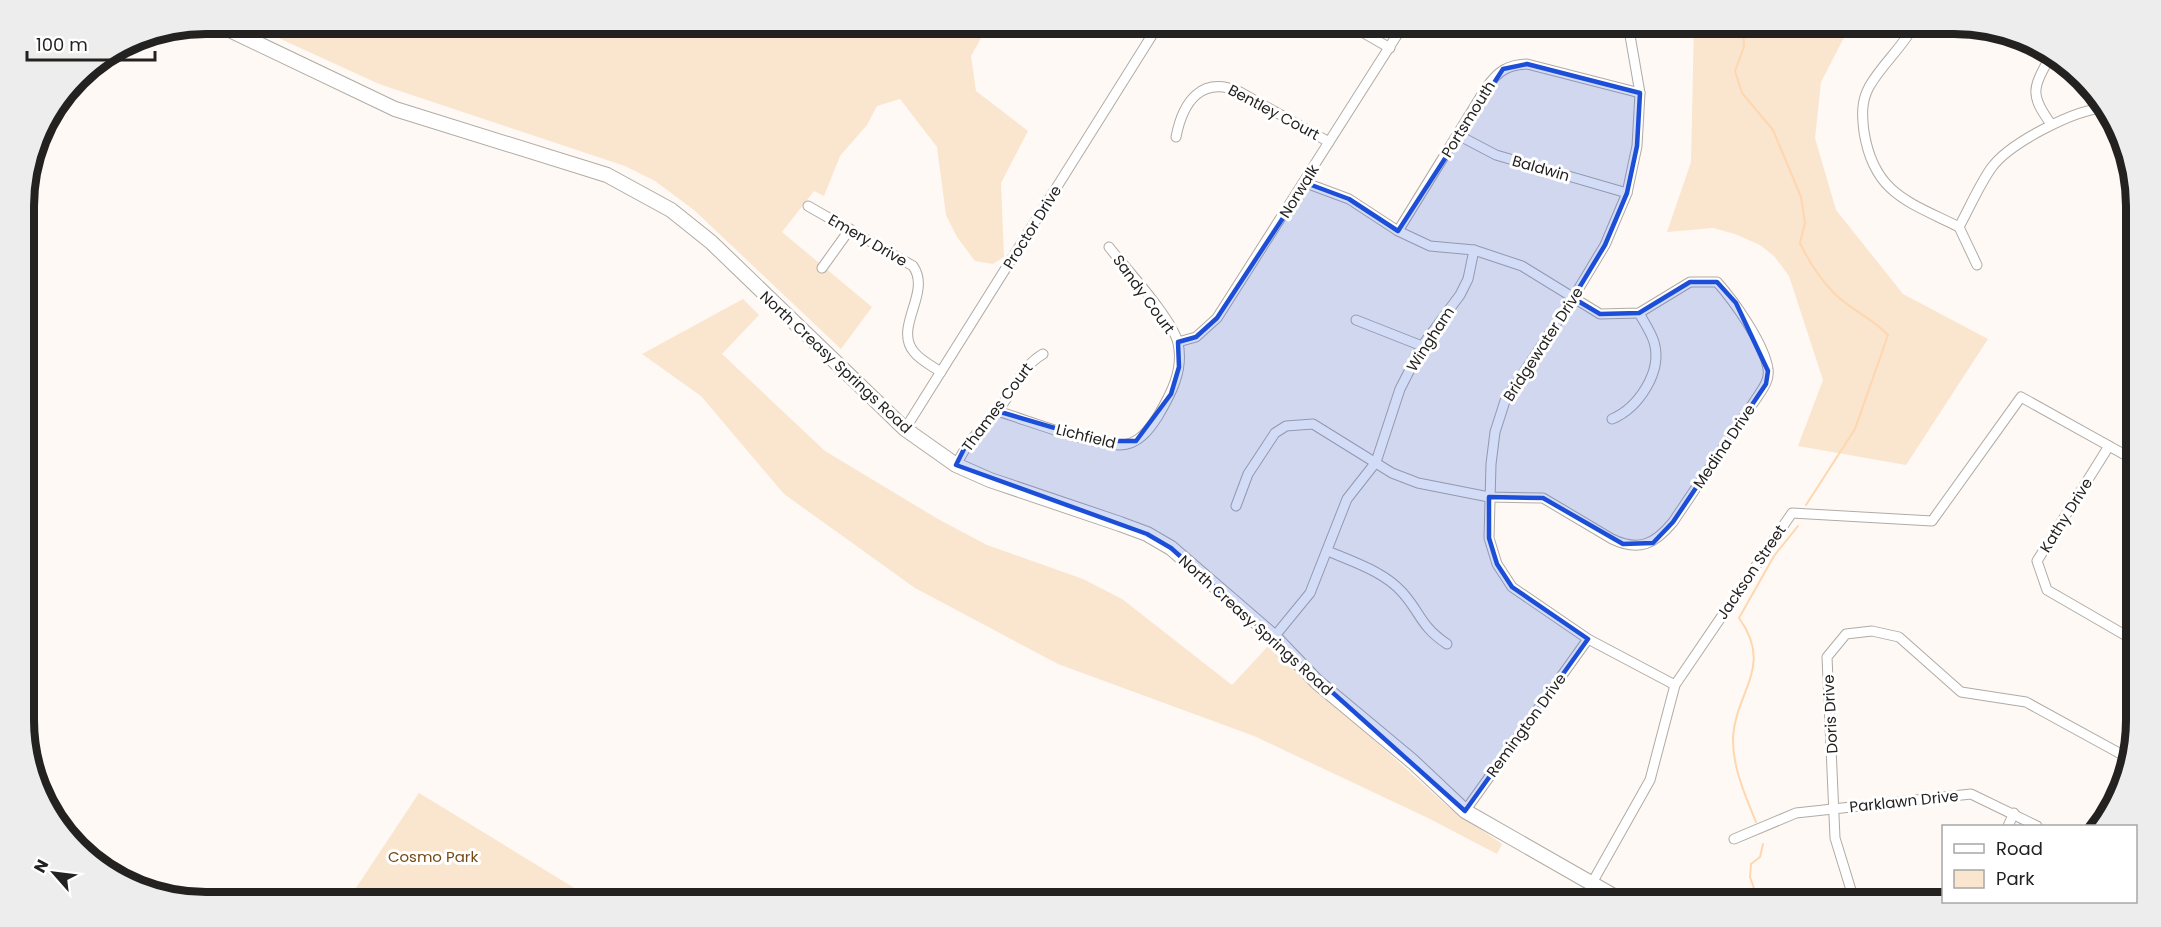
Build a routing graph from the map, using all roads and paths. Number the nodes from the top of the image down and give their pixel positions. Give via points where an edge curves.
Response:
1 (238, 34) edge
2 (1153, 34) edge
3 (1366, 34) edge
4 (1398, 34) edge
5 (1630, 34) edge
6 (1910, 34) edge
7 (1390, 48) junction
8 (2047, 62) edge
9 (1640, 93) junction
10 (2097, 110) edge
11 (2051, 124) junction
12 (1458, 135) junction
13 (1176, 137) dead end
14 (1329, 142) junction
15 (1306, 183) junction
16 (1627, 193) junction
17 (808, 206) dead end
18 (1959, 227) junction
19 (850, 229) junction
20 (1398, 231) junction
21 (1109, 247) dead end
22 (1474, 250) junction
23 (1977, 265) dead end
24 (822, 268) dead end
25 (1573, 298) junction
26 (1639, 313) junction
27 (1356, 320) dead end
28 (1178, 342) junction
29 (1422, 346) junction
30 (1043, 354) dead end
31 (941, 372) junction
32 (997, 411) junction
33 (1612, 419) dead end
34 (905, 429) junction
35 (2109, 446) junction
36 (2126, 455) edge
37 (1376, 462) junction
38 (956, 465) junction
39 (1489, 497) junction
40 (1236, 506) dead end
41 (1328, 552) junction
42 (2126, 636) edge
43 (1274, 637) junction
44 (1588, 639) junction
45 (1447, 644) dead end
46 (1675, 685) junction
47 (2123, 755) edge
48 (1835, 807) junction
49 (1465, 811) junction
50 (2014, 813) junction
51 (2008, 825) edge
52 (2035, 825) edge
53 (1734, 839) dead end
54 (1592, 884) junction
55 (1606, 892) edge
56 (1852, 892) edge

1 - 34 street, North Creasy Springs Road via 395,109 607,175 642,192 711,242
2 - 31 street, Proctor Drive
3 - 7 street
4 - 7 street, Norwalk
5 - 9 street, Bridgewater Drive
6 - 18 street via 1868,88 1862,115 1871,162 1890,188 1906,201
7 - 14 street, Norwalk
8 - 11 street via 2034,94
9 - 12 street, Portsmouth via 1527,64 1514,65 1496,74
9 - 16 street, Bridgewater Drive via 1637,146
10 - 11 street
11 - 18 street via 1994,165
12 - 16 street, Baldwin via 1496,154
12 - 20 street, Portsmouth
13 - 14 street, Bentley Court via 1179,119 1193,97 1214,85 1240,92
14 - 15 street, Norwalk
15 - 20 street via 1349,199
15 - 28 street, Norwalk via 1217,318 1196,337
16 - 25 street, Bridgewater Drive via 1605,245
17 - 19 street, Emery Drive
18 - 23 street
19 - 24 street
19 - 31 street, Emery Drive via 905,260 918,272 920,281 908,342 916,355
20 - 22 street via 1430,246
21 - 28 street, Sandy Court
22 - 25 street via 1522,266
22 - 29 street, Wingham via 1460,295
25 - 26 street via 1600,314
25 - 39 street, Bridgewater Drive via 1504,401 1495,432
26 - 33 street via 1655,344 1655,370 1626,413
26 - 39 street, Medina Drive via 1690,282 1717,282 1736,303 1768,370 1766,384 1662,535 1653,543 1636,546 1612,539 1544,498
27 - 29 street
28 - 32 street, Lichfield via 1179,367 1171,394 1148,431 1136,441 1122,445 1099,441
29 - 37 street, Wingham via 1400,389
30 - 32 street, Thames Court via 1030,361
31 - 34 street, Proctor Drive
32 - 38 street, Thames Court via 969,439
34 - 38 street, North Creasy Springs Road
35 - 36 street, Jackson Street
35 - 42 street, Kathy Drive via 2037,561 2047,590
35 - 46 street, Jackson Street via 2021,397 1932,521 1792,513
37 - 39 street, Medina Drive via 1419,483
37 - 40 street, Medina Drive via 1313,424 1286,426 1275,433 1248,474
37 - 41 street, Wingham via 1347,499
38 - 43 street, North Creasy Springs Road via 1147,534 1191,564
39 - 44 street, Bridgewater Drive via 1489,538 1497,564 1512,587
41 - 43 street, Wingham via 1311,593
41 - 45 street via 1384,577 1402,592 1429,632
43 - 49 street, North Creasy Springs Road via 1317,682
44 - 46 street, Bridgewater Drive
44 - 49 street, Remington Drive
46 - 54 street, Jackson Street via 1650,780
47 - 48 street, Doris Drive via 2026,702 1960,692 1899,637 1872,631 1846,634 1827,657
48 - 50 street, Parklawn Drive via 1971,794
48 - 53 street, Parklawn Drive via 1796,813
48 - 56 street, Doris Drive via 1835,838
49 - 54 street, North Creasy Springs Road
50 - 51 street
50 - 52 street, Parklawn Drive
54 - 55 street, North Creasy Springs Road

